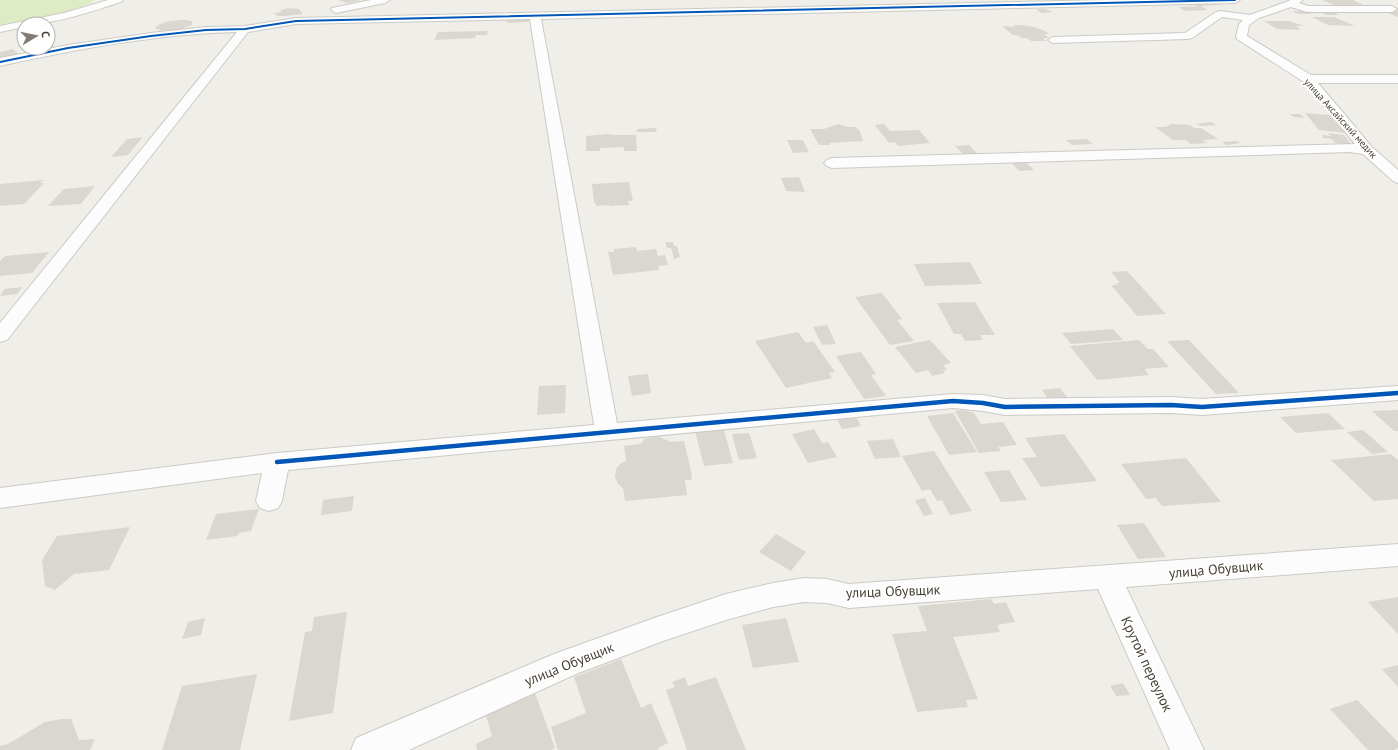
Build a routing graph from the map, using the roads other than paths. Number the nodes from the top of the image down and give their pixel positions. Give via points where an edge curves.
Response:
1 (118, 0) edge
2 (386, 0) edge
3 (1235, 0) edge
4 (1294, 2) edge
5 (1392, 9) dead end
6 (1208, 11) dead end
7 (1220, 14) junction
8 (535, 16) junction
9 (1196, 16) dead end
10 (1251, 18) junction
11 (296, 21) junction
12 (0, 28) edge
13 (245, 29) junction
14 (1053, 40) dead end
15 (0, 62) edge
16 (1308, 79) junction
17 (1398, 80) edge
18 (1367, 150) junction
19 (832, 163) dead end
20 (1398, 178) edge
21 (0, 336) edge
22 (1398, 393) edge
23 (607, 431) junction
24 (277, 462) junction
25 (0, 498) edge
26 (270, 501) dead end
27 (1398, 555) edge
28 (1107, 577) junction
29 (368, 750) edge
30 (1187, 750) edge

1 - 12 street via 66,16
2 - 11 street
3 - 8 street
4 - 5 street via 1307,9
4 - 10 street
6 - 7 street
7 - 9 street
7 - 10 street
7 - 14 street via 1188,36
8 - 11 street
8 - 23 street
10 - 16 street, улица Аксайский медик via 1244,24 1241,37
11 - 13 street
13 - 15 street via 157,35 68,48
13 - 21 street
16 - 17 street
16 - 18 street, улица Аксайский медик
18 - 19 street via 1349,148
18 - 20 street, улица Аксайский медик
22 - 23 street via 1202,407 1005,407 953,401
23 - 24 street
24 - 25 street
24 - 26 street
27 - 28 street, улица Обувщик
28 - 29 street, улица Обувщик via 849,596 828,591 804,590 772,595 656,630 565,664
28 - 30 street, Крутой переулок

